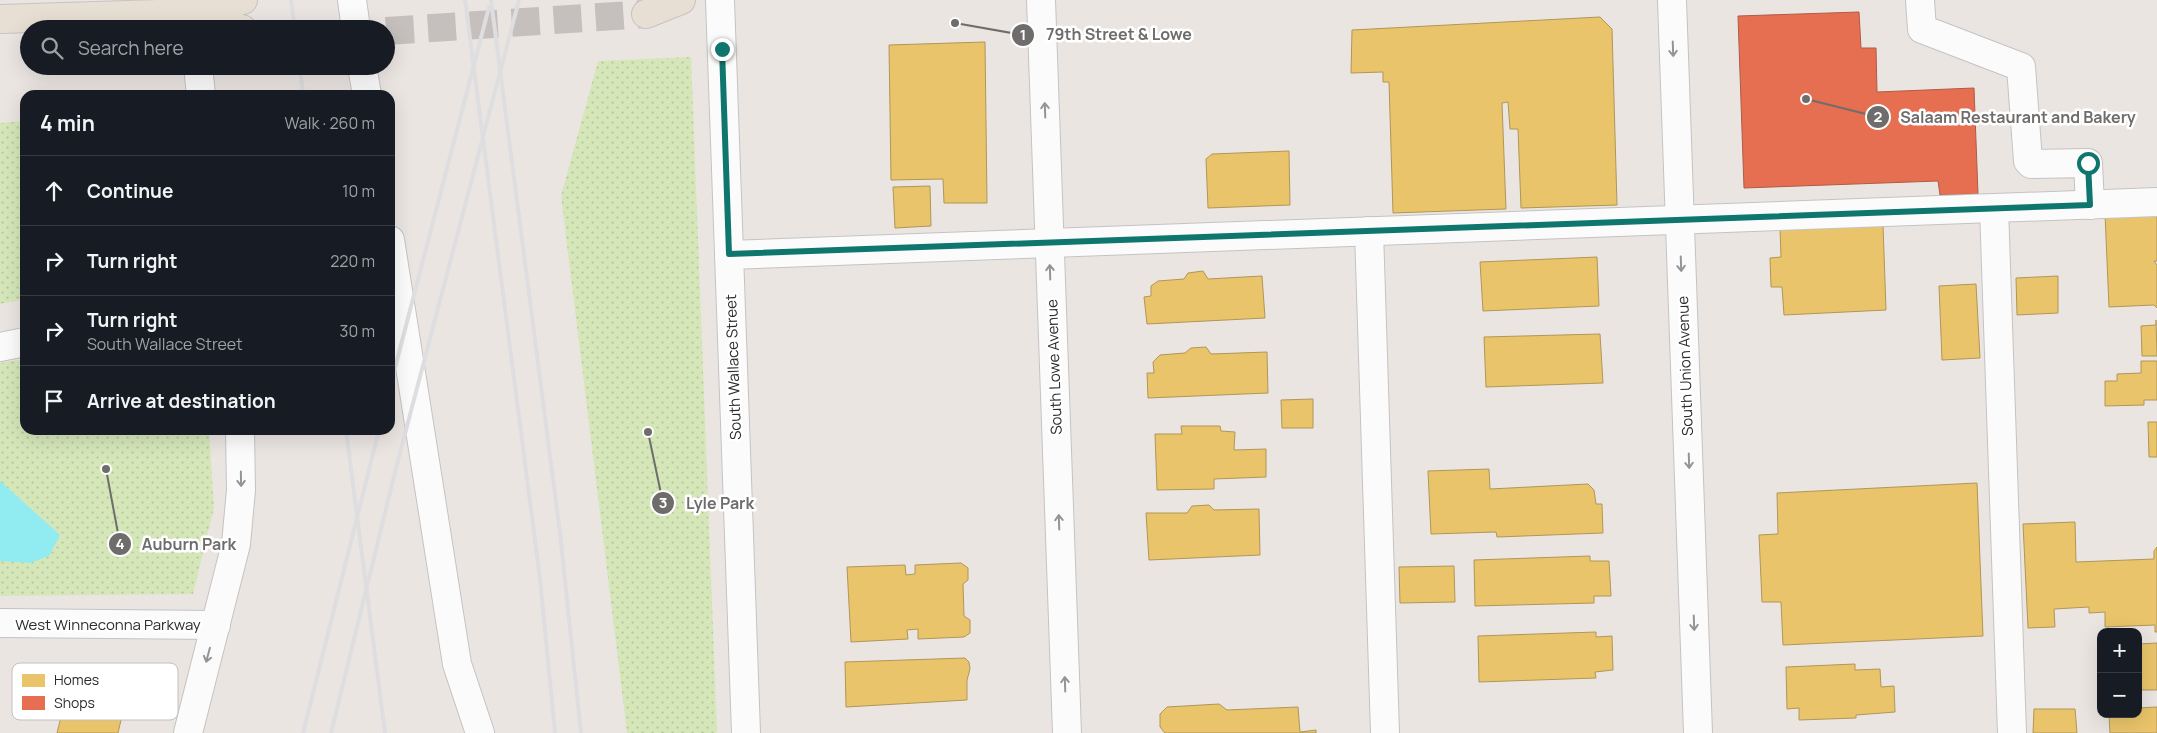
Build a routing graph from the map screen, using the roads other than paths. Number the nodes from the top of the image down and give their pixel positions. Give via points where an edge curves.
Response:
1 (243, 0) edge
2 (352, 0) edge
3 (680, 0) edge
4 (720, 0) edge
5 (1041, 0) edge
6 (1672, 0) edge
7 (1920, 0) edge
8 (134, 7) edge
9 (646, 14) tunnel mouth
10 (0, 20) edge
11 (188, 20) edge
12 (194, 20) edge
13 (355, 20) edge
14 (199, 75) edge
15 (364, 75) edge
16 (200, 90) edge
17 (366, 90) edge
18 (2157, 202) edge
19 (2090, 205) junction
20 (1994, 208) junction
21 (1680, 220) junction
22 (1369, 231) junction
23 (1049, 243) junction
24 (729, 254) junction
25 (395, 271) edge
26 (20, 343) edge
27 (0, 347) edge
28 (240, 435) edge
29 (0, 623) edge
30 (216, 625) junction
31 (188, 733) edge
32 (480, 733) edge
33 (746, 733) edge
34 (1067, 733) edge
35 (1385, 733) edge
36 (1698, 733) edge
37 (2012, 733) edge

1 - 12 main road
2 - 13 street
3 - 9 main road
4 - 24 street, South Wallace Street
23 -> 5 street, South Lowe Avenue
6 -> 21 street, South Union Avenue
7 - 19 street via 1921,27 1924,30 2021,67 2028,161 2031,164 2088,163
8 - 10 main road
8 - 11 main road
14 - 16 street
15 - 17 street
18 - 19 street
19 - 20 street
20 - 21 street
20 - 37 street
21 - 22 street
21 -> 36 street, South Union Avenue
22 - 23 street
22 - 35 street
23 - 24 street
34 -> 23 street, South Lowe Avenue
24 - 33 street, South Wallace Street
25 - 32 street via 458,664
26 - 27 street
28 -> 30 street via 241,490 236,544
29 - 30 street, West Winneconna Parkway
30 -> 31 street

